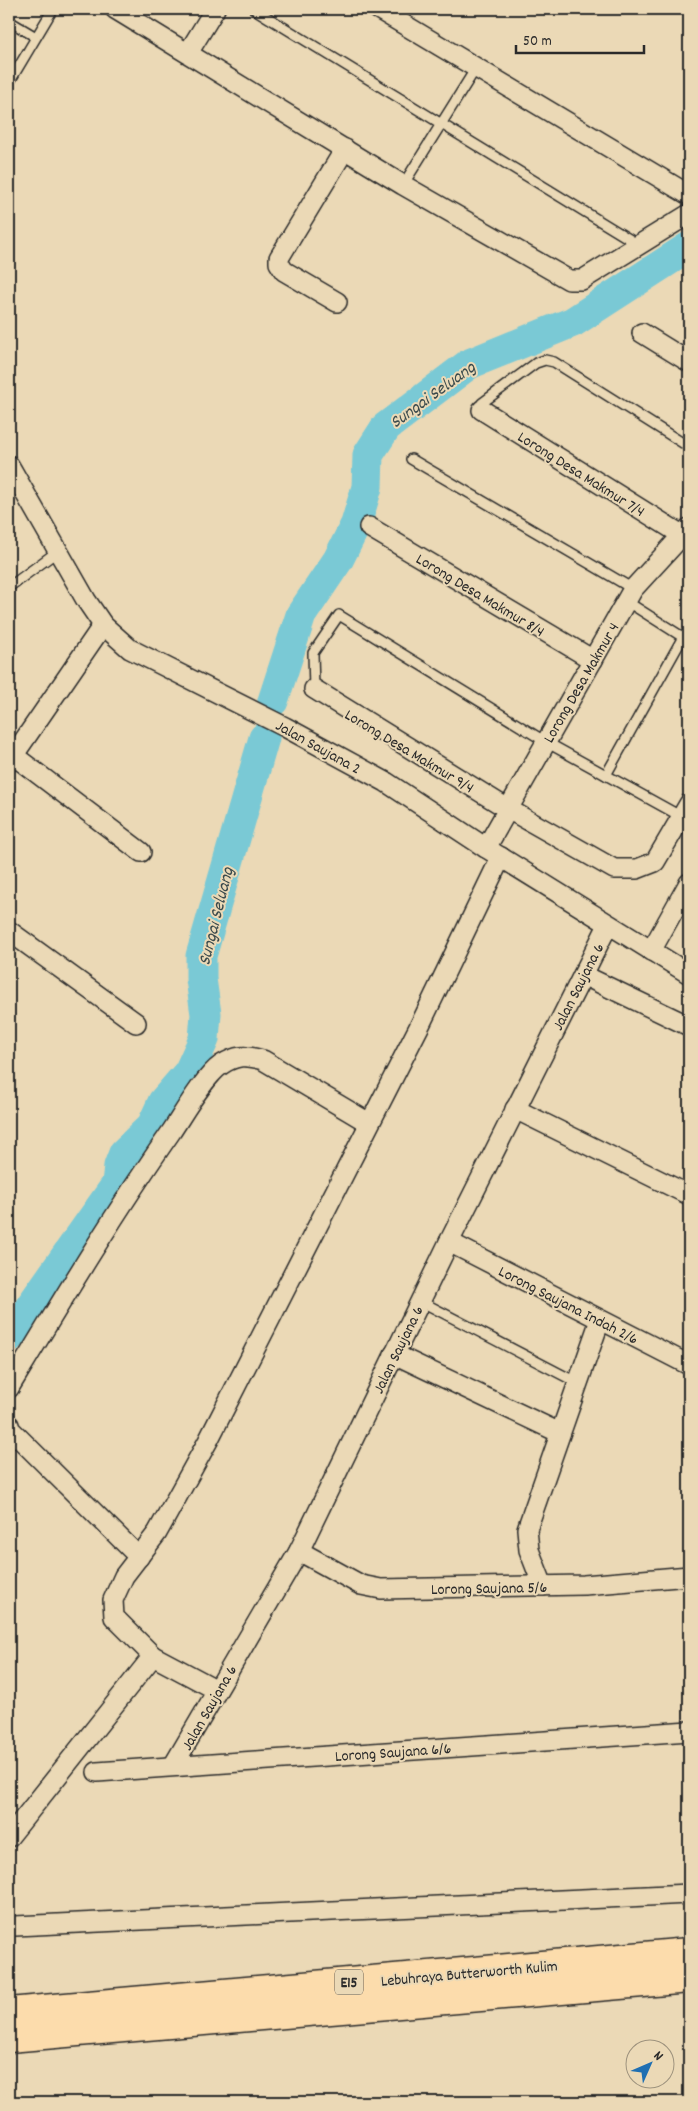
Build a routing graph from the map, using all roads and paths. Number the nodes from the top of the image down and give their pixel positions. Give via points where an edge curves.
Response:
1 (53, 9) edge
2 (115, 9) edge
3 (215, 9) edge
4 (254, 9) edge
5 (378, 9) edge
6 (9, 21) edge
7 (36, 37) junction
8 (188, 53) junction
9 (476, 68) junction
10 (9, 83) edge
11 (442, 123) junction
12 (345, 149) junction
13 (403, 185) junction
14 (689, 195) edge
15 (689, 214) edge
16 (639, 245) junction
17 (337, 302) dead end
18 (642, 333) dead end
19 (689, 362) edge
20 (482, 410) joint
21 (689, 447) edge
22 (412, 459) dead end
23 (9, 465) edge
24 (370, 527) dead end
25 (686, 532) edge
26 (58, 551) junction
27 (9, 587) edge
28 (630, 595) junction
29 (103, 624) junction
30 (687, 636) edge
31 (592, 660) junction
32 (314, 689) joint
33 (546, 742) junction
34 (11, 758) edge
35 (606, 775) junction
36 (508, 809) junction
37 (686, 810) edge
38 (141, 852) dead end
39 (493, 853) junction
40 (689, 883) edge
41 (608, 925) junction
42 (9, 931) edge
43 (651, 950) junction
44 (689, 974) edge
45 (583, 975) junction
46 (136, 1023) dead end
47 (689, 1026) edge
48 (515, 1109) junction
49 (369, 1123) junction
50 (689, 1195) edge
51 (448, 1242) junction
52 (420, 1301) junction
53 (600, 1320) junction
54 (394, 1354) junction
55 (689, 1366) edge
56 (578, 1383) junction
57 (9, 1388) edge
58 (9, 1426) edge
59 (560, 1433) junction
60 (299, 1550) junction
61 (139, 1556) junction
62 (689, 1576) edge
63 (543, 1586) junction
64 (153, 1656) junction
65 (217, 1690) junction
66 (689, 1731) edge
67 (173, 1766) junction
68 (98, 1772) dead end
69 (9, 1837) edge
70 (689, 1894) edge
71 (14, 1926) dead end
72 (689, 1952) edge
73 (689, 1979) edge
74 (9, 2012) edge
75 (9, 2038) edge

1 - 7 lane
2 - 8 street
3 - 8 street
4 - 11 lane
5 - 9 street
6 - 7 lane
7 - 10 lane
8 - 12 street
9 - 11 lane
9 - 14 street
11 - 13 lane
11 - 16 lane
12 - 13 street
12 - 17 street via 279,258 284,271
13 - 16 street via 570,280 582,280
15 - 16 street
18 - 19 street
20 - 21 lane via 482,403 536,363 545,360 554,362
20 - 25 street, Lorong Desa Makmur 7/4
22 - 28 lane
23 - 26 street, Jalan Saujana 2
24 - 31 street, Lorong Desa Makmur 8/4
25 - 28 street, Lorong Desa Makmur 4
26 - 27 lane
26 - 29 street, Jalan Saujana 2
28 - 30 lane
28 - 31 street, Lorong Desa Makmur 4
29 - 34 street
29 - 39 street, Jalan Saujana 2 via 130,649 386,782
30 - 35 lane
31 - 33 street, Lorong Desa Makmur 4
32 - 33 lane via 313,653 338,615
32 - 36 street, Lorong Desa Makmur 9/4
33 - 35 lane
33 - 36 street, Lorong Desa Makmur 4
34 - 38 street
35 - 37 lane
36 - 37 street, Lorong Desa Makmur 9/4 via 614,869 637,869 655,862
36 - 39 street, Lorong Desa Makmur 4
39 - 41 street, Jalan Saujana 2
39 - 49 street, Lorong Desa Makmur 4 via 421,1023
40 - 43 street
41 - 43 street, Jalan Saujana 2
41 - 45 street, Jalan Saujana 6
42 - 46 street
43 - 44 street, Jalan Saujana 2
45 - 47 street
45 - 48 street, Jalan Saujana 6
48 - 50 street
48 - 51 street, Jalan Saujana 6
49 - 57 street via 263,1060 236,1057 219,1067 202,1086 126,1196
49 - 61 street, Lorong Desa Makmur 4 via 208,1441 157,1533
51 - 52 street, Jalan Saujana 6
51 - 53 street, Lorong Saujana Indah 2/6
52 - 54 street, Jalan Saujana 6
52 - 56 lane
53 - 55 street, Lorong Saujana Indah 2/6
53 - 56 street
54 - 59 street
54 - 60 street, Jalan Saujana 6
56 - 59 street
58 - 61 street
59 - 63 street via 526,1528 529,1550
60 - 63 street, Lorong Saujana 5/6 via 361,1585 381,1589
60 - 65 street, Jalan Saujana 6
61 - 64 street, Lorong Desa Makmur 4 via 112,1600 114,1617
62 - 63 street, Lorong Saujana 5/6
64 - 65 street, Lorong Desa Makmur 4
64 - 69 street
65 - 67 street, Jalan Saujana 6
66 - 67 street, Lorong Saujana 6/6
67 - 68 street, Lorong Saujana 6/6
70 - 71 street
72 - 74 highway, Lebuhraya Butterworth Kulim / E15
73 - 75 highway, Lebuhraya Butterworth Kulim / E15

